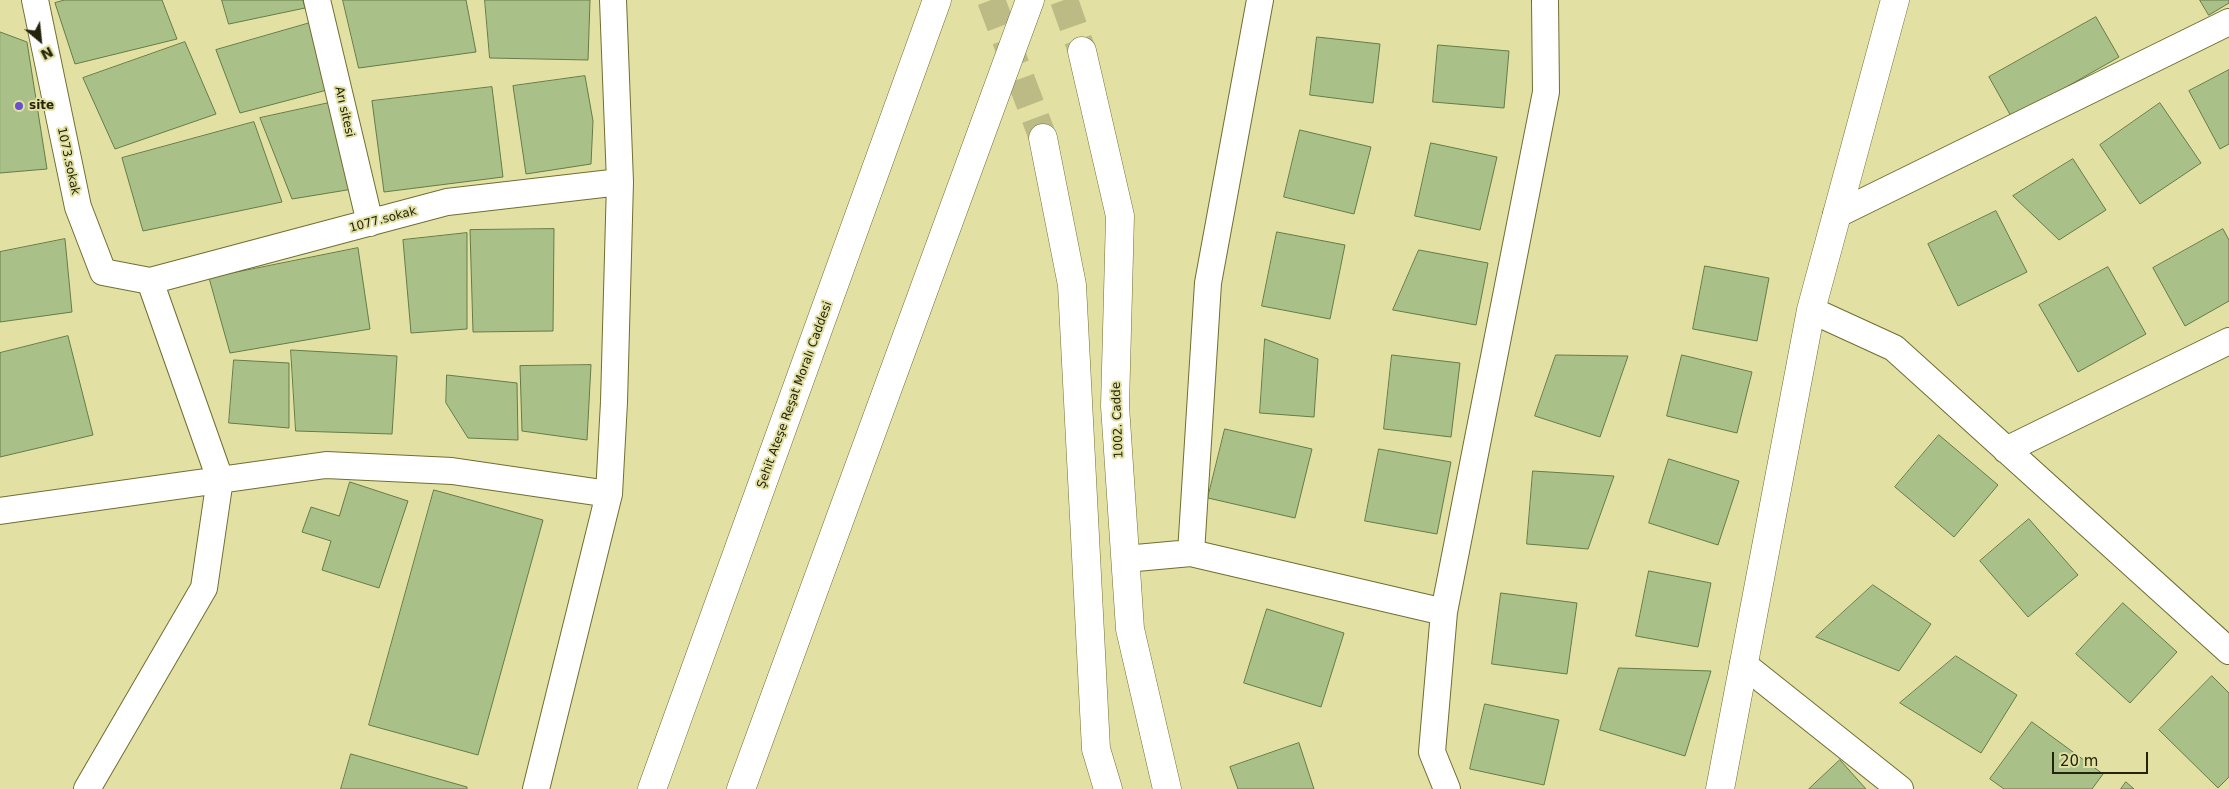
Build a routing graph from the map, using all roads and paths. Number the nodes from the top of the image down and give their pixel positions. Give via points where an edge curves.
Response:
1 (35, 0) edge
2 (317, 0) edge
3 (613, 0) edge
4 (937, 0) edge
5 (1030, 0) edge
6 (1260, 0) edge
7 (1545, 0) edge
8 (1895, 0) edge
9 (2229, 22) edge
10 (1082, 52) tunnel mouth
11 (1043, 138) tunnel mouth
12 (620, 182) junction
13 (1836, 215) junction
14 (370, 223) junction
15 (150, 281) junction
16 (1811, 310) junction
17 (2229, 341) edge
18 (2006, 450) junction
19 (220, 479) junction
20 (609, 494) junction
21 (0, 512) edge
22 (1191, 553) junction
23 (1126, 559) junction
24 (1086, 560) junction
25 (1444, 612) junction
26 (2229, 651) edge
27 (1743, 664) junction
28 (87, 789) edge
29 (536, 789) edge
30 (652, 789) edge
31 (741, 789) edge
32 (1108, 789) edge
33 (1168, 789) edge
34 (1447, 789) edge
35 (1720, 789) edge
36 (1900, 789) edge

1 - 15 street, 1073.sokak via 78,207 102,272
2 - 14 street, Arı sitesi
3 - 12 street
4 - 30 main road, Şehit Ateşe Reşat Moralı Caddesi
5 - 31 main road
6 - 22 street via 1208,283
7 - 25 street via 1546,92
8 - 13 main road
9 - 13 street
10 - 23 main road, 1002. Cadde via 1120,216 1116,406
11 - 24 main road via 1072,285
12 - 14 street, 1077.sokak via 447,202
12 - 20 street
13 - 16 main road
14 - 15 street, 1077.sokak
15 - 19 street
16 - 18 street via 1894,348
16 - 27 main road
17 - 18 street
18 - 26 street
19 - 20 street via 326,465 452,471
19 - 21 street
19 - 28 street via 204,588
20 - 29 street
22 - 23 street
22 - 25 street
23 - 24 main road
23 - 33 main road, 1002. Cadde via 1130,629
24 - 32 main road via 1096,749
25 - 34 street via 1432,752
27 - 35 main road
27 - 36 street

